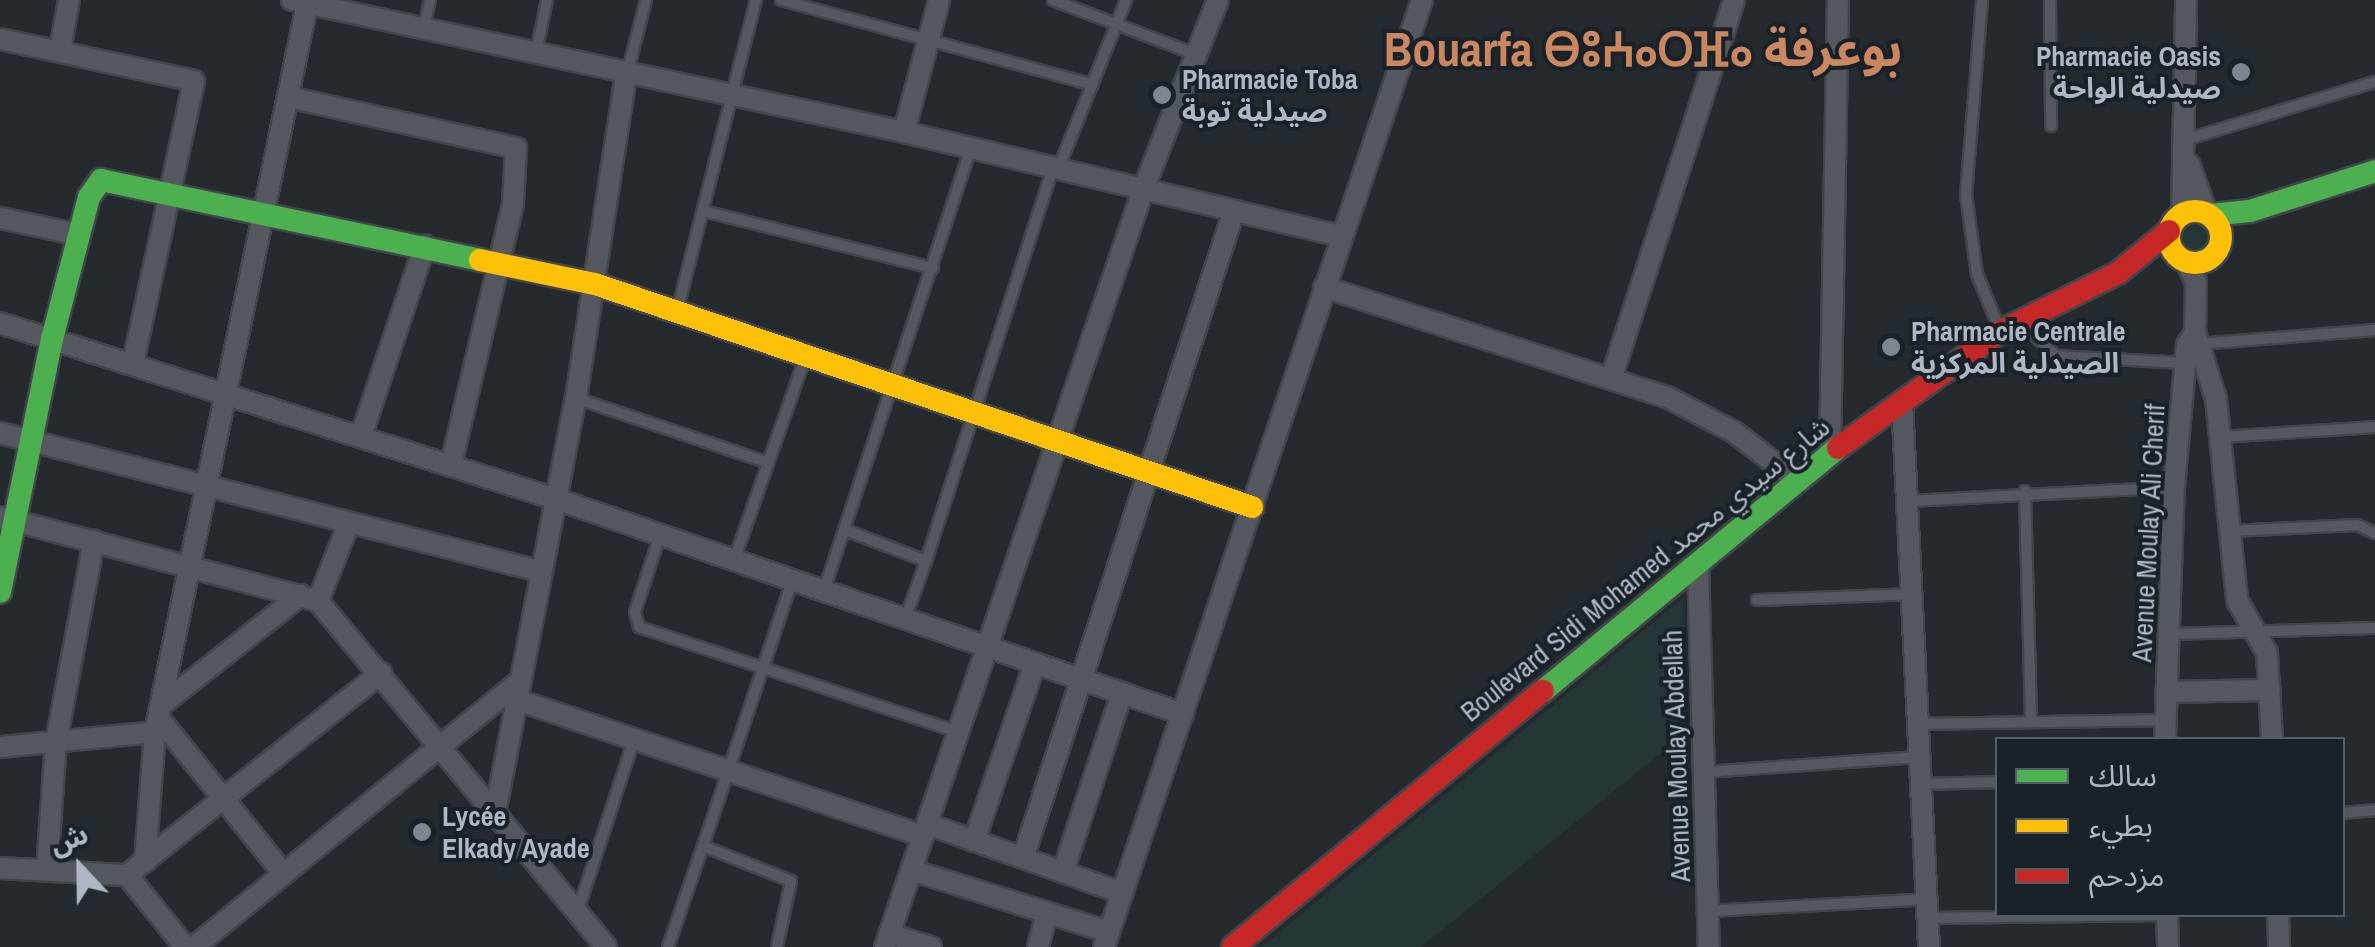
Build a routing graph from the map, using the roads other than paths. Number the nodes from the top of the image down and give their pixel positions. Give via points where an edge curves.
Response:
1 (70, 0) edge
2 (430, 0) edge
3 (547, 0) edge
4 (646, 0) edge
5 (756, 0) edge
6 (780, 0) edge
7 (939, 0) edge
8 (1053, 0) edge
9 (1126, 0) edge
10 (1218, 0) edge
11 (1422, 0) edge
12 (1734, 0) edge
13 (1838, 0) edge
14 (1982, 0) edge
15 (2050, 0) edge
16 (2186, 0) edge
17 (303, 1) edge
18 (1118, 24) junction
19 (424, 28) junction
20 (0, 38) edge
21 (928, 42) junction
22 (60, 50) junction
23 (536, 54) junction
24 (1197, 55) junction
25 (626, 75) junction
26 (2375, 82) edge
27 (1093, 85) junction
28 (732, 96) junction
29 (288, 97) junction
30 (2051, 126) dead end
31 (904, 132) junction
32 (971, 147) junction
33 (2187, 148) junction
34 (1056, 166) junction
35 (2375, 171) edge
36 (1143, 190) junction
37 (175, 194) junction
38 (704, 210) junction
39 (265, 211) junction
40 (1234, 211) junction
41 (2250, 211) junction
42 (2208, 215) junction
43 (0, 218) edge
44 (2176, 222) junction
45 (79, 235) junction
46 (1342, 236) junction
47 (2220, 244) junction
48 (425, 245) junction
49 (500, 260) junction
50 (2192, 266) junction
51 (933, 268) junction
52 (2118, 273) junction
53 (595, 284) junction
54 (1324, 287) junction
55 (678, 309) junction
56 (0, 323) edge
57 (2010, 326) junction
58 (2375, 330) edge
59 (52, 339) junction
60 (2193, 346) junction
61 (806, 355) junction
62 (133, 364) junction
63 (1611, 379) junction
64 (894, 385) junction
65 (226, 392) junction
66 (576, 398) junction
67 (1902, 401) junction
68 (972, 413) junction
69 (2375, 427) edge
70 (0, 433) edge
71 (360, 436) junction
72 (2221, 437) junction
73 (30, 441) junction
74 (1057, 442) junction
75 (1830, 454) junction
76 (766, 462) junction
77 (450, 465) junction
78 (1147, 474) junction
79 (1798, 482) junction
80 (2174, 487) junction
81 (205, 488) junction
82 (2025, 491) junction
83 (556, 499) junction
84 (1910, 501) junction
85 (1252, 507) junction
86 (8, 519) edge
87 (348, 523) junction
88 (846, 530) junction
89 (2230, 532) junction
90 (2375, 532) edge
91 (660, 535) junction
92 (94, 541) junction
93 (734, 560) junction
94 (926, 561) junction
95 (1698, 563) junction
96 (190, 564) junction
97 (539, 571) junction
98 (792, 581) junction
99 (824, 590) junction
100 (0, 592) edge
101 (1916, 594) junction
102 (309, 598) junction
103 (1757, 600) dead end
104 (906, 618) junction
105 (2375, 628) edge
106 (2170, 634) junction
107 (2258, 635) junction
108 (989, 647) junction
109 (1035, 663) junction
110 (762, 672) junction
111 (381, 673) junction
112 (1080, 679) junction
113 (519, 690) junction
114 (2270, 690) junction
115 (2166, 692) junction
116 (1122, 694) junction
117 (1183, 714) junction
118 (158, 718) junction
119 (2031, 720) junction
120 (1921, 724) junction
121 (2165, 730) edge
122 (959, 732) junction
123 (2272, 737) edge
124 (634, 740) junction
125 (56, 742) junction
126 (0, 748) edge
127 (441, 748) junction
128 (1922, 757) junction
129 (729, 771) junction
130 (1704, 772) junction
131 (1995, 782) edge
132 (1923, 784) junction
133 (221, 798) junction
134 (2375, 810) edge
135 (495, 813) junction
136 (2345, 813) edge
137 (925, 830) junction
138 (974, 840) junction
139 (703, 846) junction
140 (1024, 858) junction
141 (145, 862) junction
142 (0, 868) edge
143 (47, 870) junction
144 (911, 870) junction
145 (1063, 872) junction
146 (284, 874) junction
147 (127, 875) junction
148 (1122, 893) junction
149 (1928, 909) junction
150 (1708, 911) junction
151 (1995, 911) edge
152 (577, 912) junction
153 (1047, 914) junction
154 (2167, 917) edge
155 (2278, 917) edge
156 (1106, 940) edge
157 (887, 941) edge
158 (185, 947) edge
159 (194, 947) edge
160 (606, 947) edge
161 (668, 947) edge
162 (776, 947) edge
163 (930, 947) edge
164 (1038, 947) edge
165 (1233, 947) edge
166 (1709, 947) edge
167 (1929, 947) edge
168 (2168, 947) edge
169 (2279, 947) edge

1 - 22 street
2 - 19 lane
3 - 23 lane
4 - 25 lane
5 - 28 lane
6 - 21 lane
7 - 21 street
8 - 18 lane
9 - 18 lane
10 - 24 street
11 - 46 street
12 - 63 street
13 - 75 street
14 - 57 lane via 1966,195 1977,274
15 - 30 lane
16 - 33 street
17 - 19 street
17 - 29 street
18 - 24 lane
18 - 27 lane
19 - 23 street
20 - 22 street
21 - 27 lane
21 - 31 street
22 - 37 street via 194,80
23 - 25 street
24 - 36 street
25 - 28 street
25 - 53 street
26 - 33 lane
27 - 34 lane
28 - 31 street
28 - 38 lane
29 - 39 street
29 - 49 street via 512,145 517,181
31 - 32 street
32 - 34 street
32 - 51 lane
33 - 42 street
33 - 44 street
34 - 36 street
34 - 68 lane
35 - 41 street
36 - 40 street
36 - 74 street
37 - 39 street
37 - 45 street via 96,182
37 - 62 street
38 - 51 lane
38 - 55 lane
39 - 48 street
39 - 65 street
40 - 46 street
40 - 78 street
41 - 42 street
41 - 47 street
42 - 44 street
42 - 47 street
43 - 45 street
44 - 50 street via 2171,248
44 - 52 street
45 - 59 street
46 - 54 street
47 - 50 street
48 - 49 street
48 - 71 street
49 - 53 street
49 - 77 street
50 - 52 street
50 - 60 street
51 - 64 lane
52 - 57 street, Boulevard Sidi Mohamed شارع سيدي محمد
53 - 55 street
53 - 66 street
54 - 63 street
54 - 85 street
55 - 61 street
56 - 59 street
57 - 60 lane via 2056,356
57 - 67 street, Boulevard Sidi Mohamed شارع سيدي محمد
58 - 60 lane
59 - 62 street
59 - 73 street
60 - 72 street
60 - 80 street, Avenue Moulay Ali Cherif
61 - 64 street
61 - 76 lane
62 - 65 street
63 - 79 street via 1712,419
64 - 68 street
64 - 88 lane
65 - 71 street
65 - 81 street
66 - 76 lane
66 - 83 street
67 - 75 street, Boulevard Sidi Mohamed شارع سيدي محمد
67 - 84 street
68 - 74 street
68 - 94 lane
69 - 72 lane
70 - 73 street
71 - 77 street
72 - 89 street
73 - 81 street
73 - 86 street
74 - 78 street
74 - 108 street
75 - 79 street, Boulevard Sidi Mohamed شارع سيدي محمد
76 - 93 lane
77 - 83 street
78 - 85 street
78 - 112 street
79 - 95 street, Boulevard Sidi Mohamed شارع سيدي محمد
80 - 82 lane
80 - 106 street, Avenue Moulay Ali Cherif
81 - 87 street
81 - 96 street
82 - 84 lane
82 - 119 lane
83 - 91 street
83 - 97 street
84 - 101 street
85 - 117 street
86 - 92 street
86 - 100 street
87 - 97 street
87 - 102 street
88 - 94 lane
88 - 99 lane
89 - 90 lane via 2357,525
89 - 107 street via 2239,611
91 - 93 street
91 - 110 lane via 636,612 639,627
92 - 96 street
92 - 125 street
93 - 98 street
94 - 104 lane
95 - 130 street, Avenue Moulay Abdellah
95 - 165 street, Boulevard Sidi Mohamed شارع سيدي محمد
96 - 102 street
96 - 118 street
97 - 113 street
98 - 99 street
98 - 110 lane
99 - 104 street
101 - 103 lane
101 - 120 street
102 - 111 street
102 - 118 street
104 - 108 street
105 - 107 lane
106 - 107 lane
106 - 115 street, Avenue Moulay Ali Cherif
107 - 114 street via 2266,647
108 - 109 street
108 - 122 street
109 - 112 street
109 - 138 street
110 - 122 lane
110 - 129 lane
111 - 127 street
111 - 133 street
112 - 116 street
112 - 140 street
113 - 124 street
113 - 127 street
113 - 135 street
114 - 115 street
114 - 123 street
115 - 121 street, Avenue Moulay Ali Cherif
116 - 117 street
116 - 145 street
117 - 148 street
118 - 125 street
118 - 133 street
118 - 141 street
119 - 120 lane
119 - 121 lane
120 - 128 street
122 - 137 street
124 - 129 street
124 - 152 lane
125 - 126 street
125 - 143 street
127 - 135 street
127 - 146 street
128 - 130 lane
128 - 132 street
129 - 137 street
129 - 139 lane
130 - 150 street, Avenue Moulay Abdellah
131 - 132 lane
132 - 149 street
133 - 141 street
133 - 146 street
134 - 136 lane
135 - 152 street
137 - 138 street
137 - 144 street
138 - 140 street
139 - 161 lane
139 - 162 lane via 791,882
140 - 145 street
141 - 147 street
142 - 143 street
143 - 147 street
144 - 153 street
144 - 157 street
145 - 148 street
146 - 159 street
147 - 158 street
148 - 156 street
149 - 150 lane
149 - 151 lane
149 - 167 street
150 - 166 street, Avenue Moulay Abdellah
152 - 160 street
153 - 156 street
153 - 164 street
154 - 168 street
155 - 169 street
157 - 163 street

